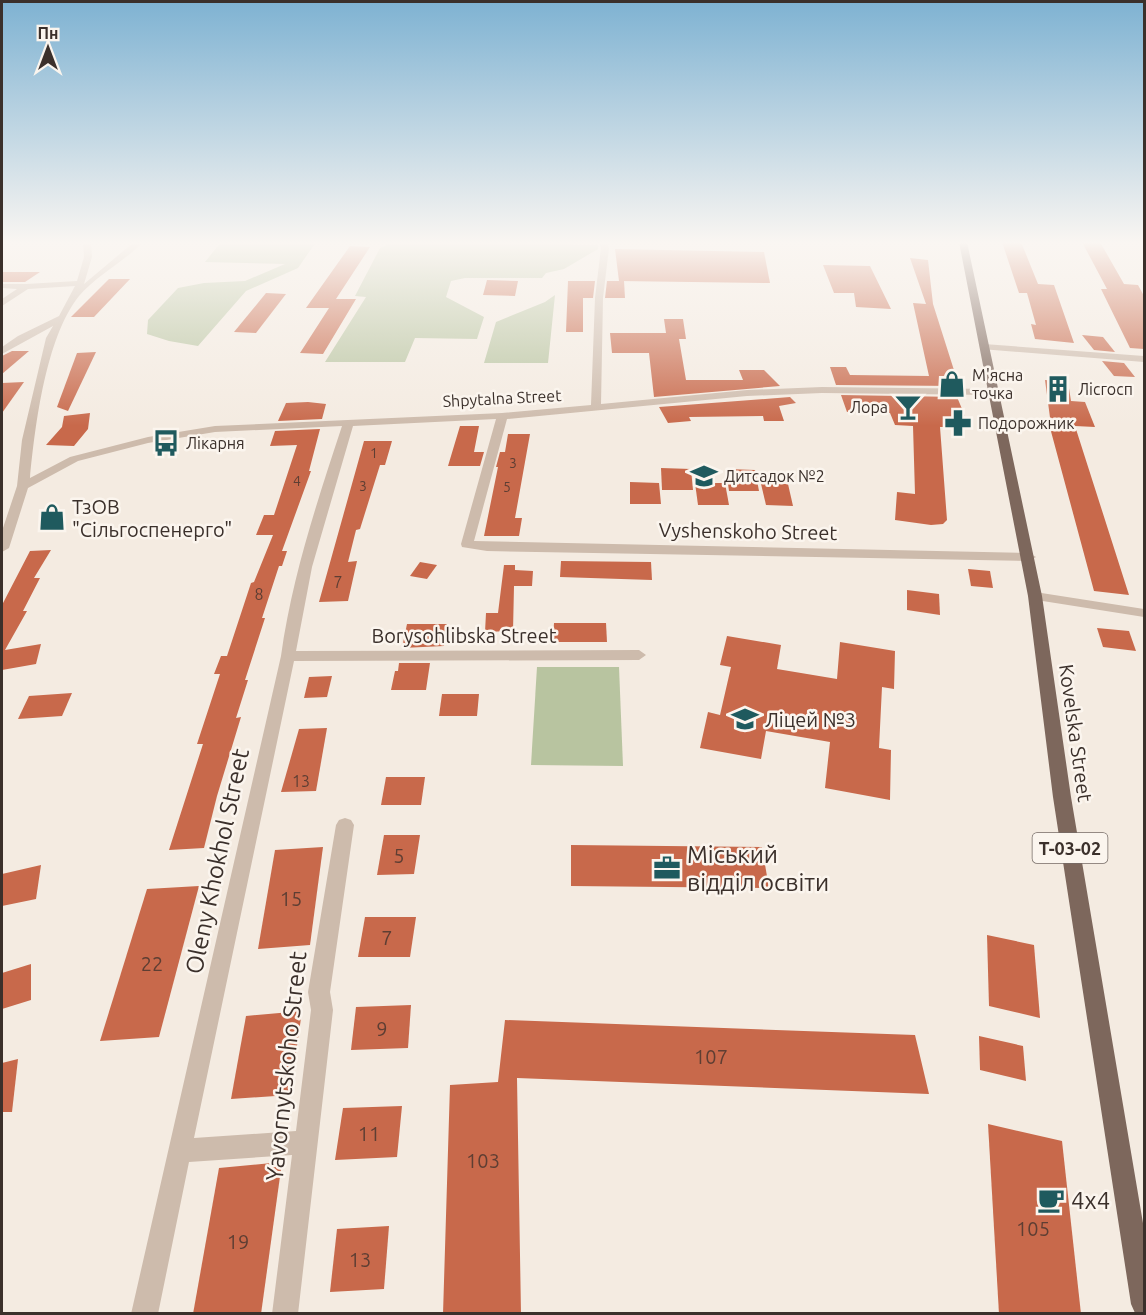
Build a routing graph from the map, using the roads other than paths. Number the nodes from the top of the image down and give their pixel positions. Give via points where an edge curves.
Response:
1 (71, 303) edge
2 (599, 303) edge
3 (975, 303) edge
4 (63, 318) junction
5 (984, 347) junction
6 (2, 351) edge
7 (1144, 359) edge
8 (993, 392) junction
9 (597, 408) junction
10 (502, 416) junction
11 (349, 422) junction
12 (74, 459) junction
13 (27, 461) junction
14 (23, 486) junction
15 (15, 506) junction
16 (2, 516) edge
17 (2, 548) edge
18 (1029, 557) junction
19 (1035, 596) junction
20 (1144, 613) edge
21 (639, 655) dead end
22 (288, 656) junction
23 (345, 825) dead end
24 (306, 1142) junction
25 (179, 1151) junction
26 (1144, 1304) edge
27 (144, 1314) edge
28 (285, 1314) edge

1 - 4 street
2 - 9 street
3 - 5 main road, Kovelska Street / Т-03-02
4 - 6 street
4 - 13 street via 51,338 28,440
5 - 7 street
5 - 8 main road, Kovelska Street / Т-03-02
8 - 9 street, Shpytalna Street via 747,393
8 - 18 main road, Kovelska Street / Т-03-02
9 - 10 street, Shpytalna Street
10 - 11 street, Shpytalna Street
10 - 18 street, Vyshenskoho Street via 467,544
11 - 12 street, Shpytalna Street via 215,429 148,440
11 - 22 street, Oleny Khokhol Street via 293,615
12 - 13 street via 46,465
12 - 14 street, Shpytalna Street
13 - 14 street
14 - 15 street
15 - 16 street
15 - 17 street
18 - 19 main road, Kovelska Street / Т-03-02
19 - 20 street
19 - 26 main road, Kovelska Street / Т-03-02 via 1061,788
21 - 22 street, Borysohlibska Street
22 - 25 street, Oleny Khokhol Street
23 - 24 street, Yavornytskoho Street via 319,992 322,1010
24 - 25 street
24 - 28 street, Yavornytskoho Street
25 - 27 street, Oleny Khokhol Street

